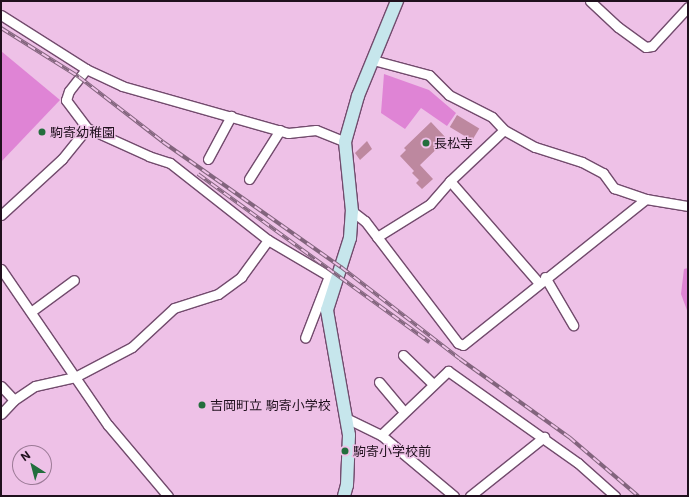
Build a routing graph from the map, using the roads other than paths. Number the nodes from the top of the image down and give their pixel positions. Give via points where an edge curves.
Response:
1 (397, 1) edge
2 (590, 1) edge
3 (688, 7) edge
4 (1, 15) edge
5 (373, 60) junction
6 (86, 69) junction
7 (231, 116) junction
8 (87, 128) junction
9 (280, 130) junction
10 (504, 130) junction
11 (345, 142) junction
12 (208, 159) dead end
13 (249, 179) dead end
14 (450, 181) junction
15 (646, 199) junction
16 (688, 206) edge
17 (352, 211) junction
18 (1, 215) edge
19 (377, 237) junction
20 (268, 240) junction
21 (1, 269) edge
22 (74, 280) dead end
23 (541, 280) junction
24 (322, 308) junction
25 (32, 311) junction
26 (573, 324) dead end
27 (304, 338) dead end
28 (404, 355) dead end
29 (75, 377) junction
30 (379, 382) dead end
31 (433, 384) junction
32 (1, 386) edge
33 (14, 400) junction
34 (404, 412) junction
35 (1, 414) edge
36 (346, 418) junction
37 (381, 434) junction
38 (544, 437) junction
39 (168, 496) edge
40 (344, 496) edge
41 (454, 496) edge
42 (470, 496) edge
43 (614, 496) edge

1 - 5 street
2 - 3 street via 618,27 646,47 652,46
4 - 6 street
5 - 10 street via 429,75 449,95 492,117
5 - 11 street via 358,96
6 - 7 street via 122,86
6 - 8 street via 69,91 66,100
7 - 9 street
7 - 12 street
8 - 18 street via 62,159
8 - 20 street via 170,163
9 - 11 street via 288,133 316,130
9 - 13 street
10 - 14 street
10 - 15 street via 535,147 582,162 603,173 610,186
11 - 17 street
14 - 19 street via 430,204
14 - 23 street
15 - 16 street
15 - 23 street
17 - 19 street via 365,221
17 - 24 street via 350,238
19 - 23 street via 458,343 463,345
20 - 24 street via 329,276
20 - 29 street via 241,277 218,294 174,308 132,347
21 - 25 street
22 - 25 street
23 - 26 street
24 - 27 street
24 - 36 street
25 - 29 street
28 - 31 street
29 - 33 street via 35,386
29 - 39 street via 136,461
30 - 34 street
31 - 34 street
31 - 38 street via 448,371
32 - 33 street
33 - 35 street
34 - 37 street
36 - 37 street
36 - 40 street via 349,435 347,485
37 - 41 street
38 - 42 street
38 - 43 street via 578,462

